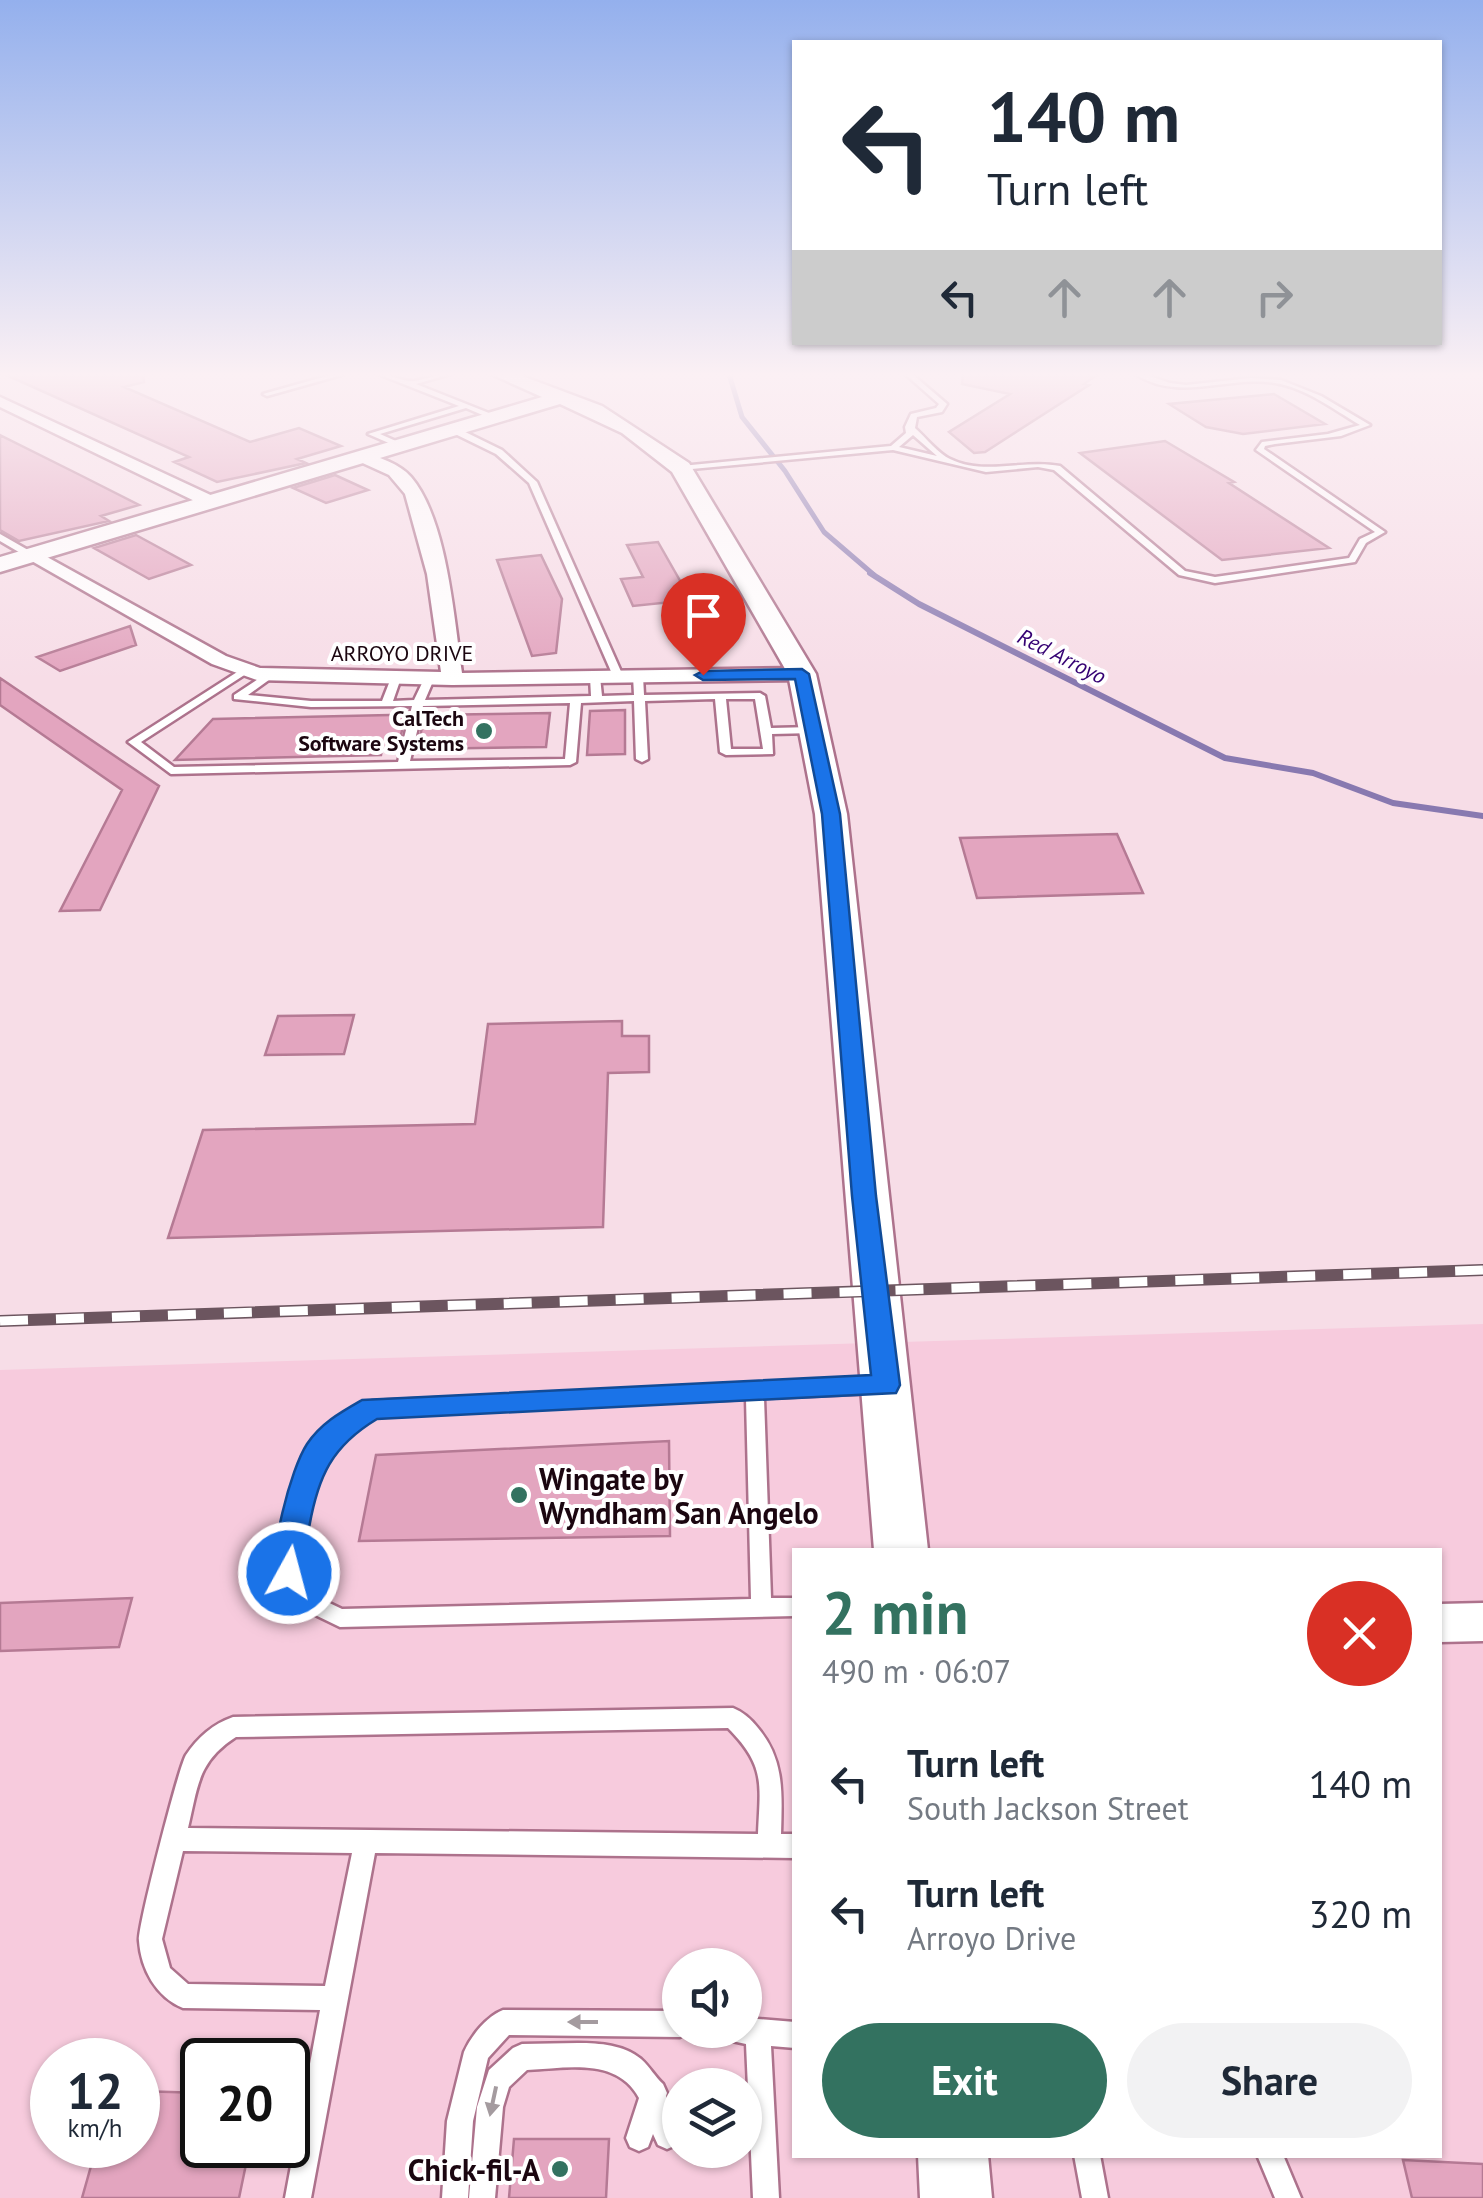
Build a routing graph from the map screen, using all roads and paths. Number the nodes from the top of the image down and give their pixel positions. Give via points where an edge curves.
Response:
1 (157, 477) edge
2 (296, 477) edge
3 (398, 477) edge
4 (527, 477) edge
5 (685, 477) edge
6 (1067, 477) edge
7 (1299, 477) edge
8 (210, 502) junction
9 (0, 537) edge
10 (32, 556) junction
11 (0, 565) edge
12 (245, 670) junction
13 (802, 674) junction
14 (269, 675) junction
15 (396, 678) junction
16 (428, 678) junction
17 (452, 678) junction
18 (542, 678) junction
19 (632, 683) junction
20 (596, 688) junction
21 (212, 691) junction
22 (720, 696) junction
23 (238, 697) junction
24 (576, 700) junction
25 (540, 701) junction
26 (386, 704) junction
27 (418, 704) junction
28 (814, 730) junction
29 (766, 731) junction
30 (642, 759) dead end
31 (404, 766) junction
32 (886, 1385) junction
33 (755, 1391) junction
34 (901, 1548) edge
35 (792, 1607) edge
36 (761, 1608) junction
37 (1483, 1622) edge
38 (1442, 1623) edge
39 (174, 1839) junction
40 (366, 1841) junction
41 (770, 1846) junction
42 (792, 1846) edge
43 (334, 1998) junction
44 (662, 2024) edge
45 (762, 2033) edge
46 (792, 2035) edge
47 (747, 2048) edge
48 (654, 2093) junction
49 (662, 2119) edge
50 (639, 2138) dead end
51 (952, 2158) edge
52 (1087, 2158) edge
53 (1271, 2158) edge
54 (298, 2198) edge
55 (455, 2198) edge
56 (482, 2198) edge
57 (766, 2198) edge
58 (956, 2198) edge
59 (1094, 2198) edge
60 (1288, 2198) edge

1 - 8 street
2 - 8 main road
3 - 17 street via 412,491 440,586
4 - 19 lane
5 - 13 main road
6 - 7 lane via 1182,573 1215,580 1352,560 1363,541 1380,532
8 - 10 main road
9 - 10 lane
10 - 11 main road
10 - 12 street, ARROYO DRIVE
12 - 14 street, ARROYO DRIVE
12 - 21 lane
13 - 19 street, ARROYO DRIVE
13 - 28 main road
14 - 15 street, ARROYO DRIVE
14 - 23 lane
15 - 16 street, ARROYO DRIVE
15 - 26 lane
16 - 17 street, ARROYO DRIVE
16 - 27 lane
17 - 18 street, ARROYO DRIVE
18 - 20 street, ARROYO DRIVE
18 - 25 lane
19 - 20 street, ARROYO DRIVE
19 - 20 lane
19 - 22 lane
19 - 30 lane
20 - 24 lane
21 - 23 lane
21 - 31 lane via 134,742 171,772
22 - 29 lane via 760,696
22 - 29 lane via 726,752 768,752
23 - 26 lane
24 - 25 lane
24 - 31 lane via 570,762
25 - 27 lane
26 - 27 lane
27 - 31 lane
28 - 29 lane
28 - 32 main road via 831,814
32 - 33 lane
32 - 34 main road
33 - 36 lane
33 - 36 lane via 372,1408 336,1429 317,1453 294,1525 289,1573 314,1605 340,1618
35 - 36 lane
37 - 38 street
39 - 40 lane
39 - 41 lane via 192,1765 233,1727 733,1718 760,1743 770,1764
39 - 43 lane via 150,1939 160,1975 182,1996
40 - 41 lane
40 - 43 lane
41 - 42 lane
43 - 54 lane
44 -> 55 lane via 503,2022 477,2052 460,2121
45 - 46 lane
47 - 57 lane
48 - 49 lane
48 - 50 lane
48 -> 56 lane via 637,2069 614,2056 522,2058 498,2079
51 - 58 main road
52 - 59 lane
53 - 60 lane

